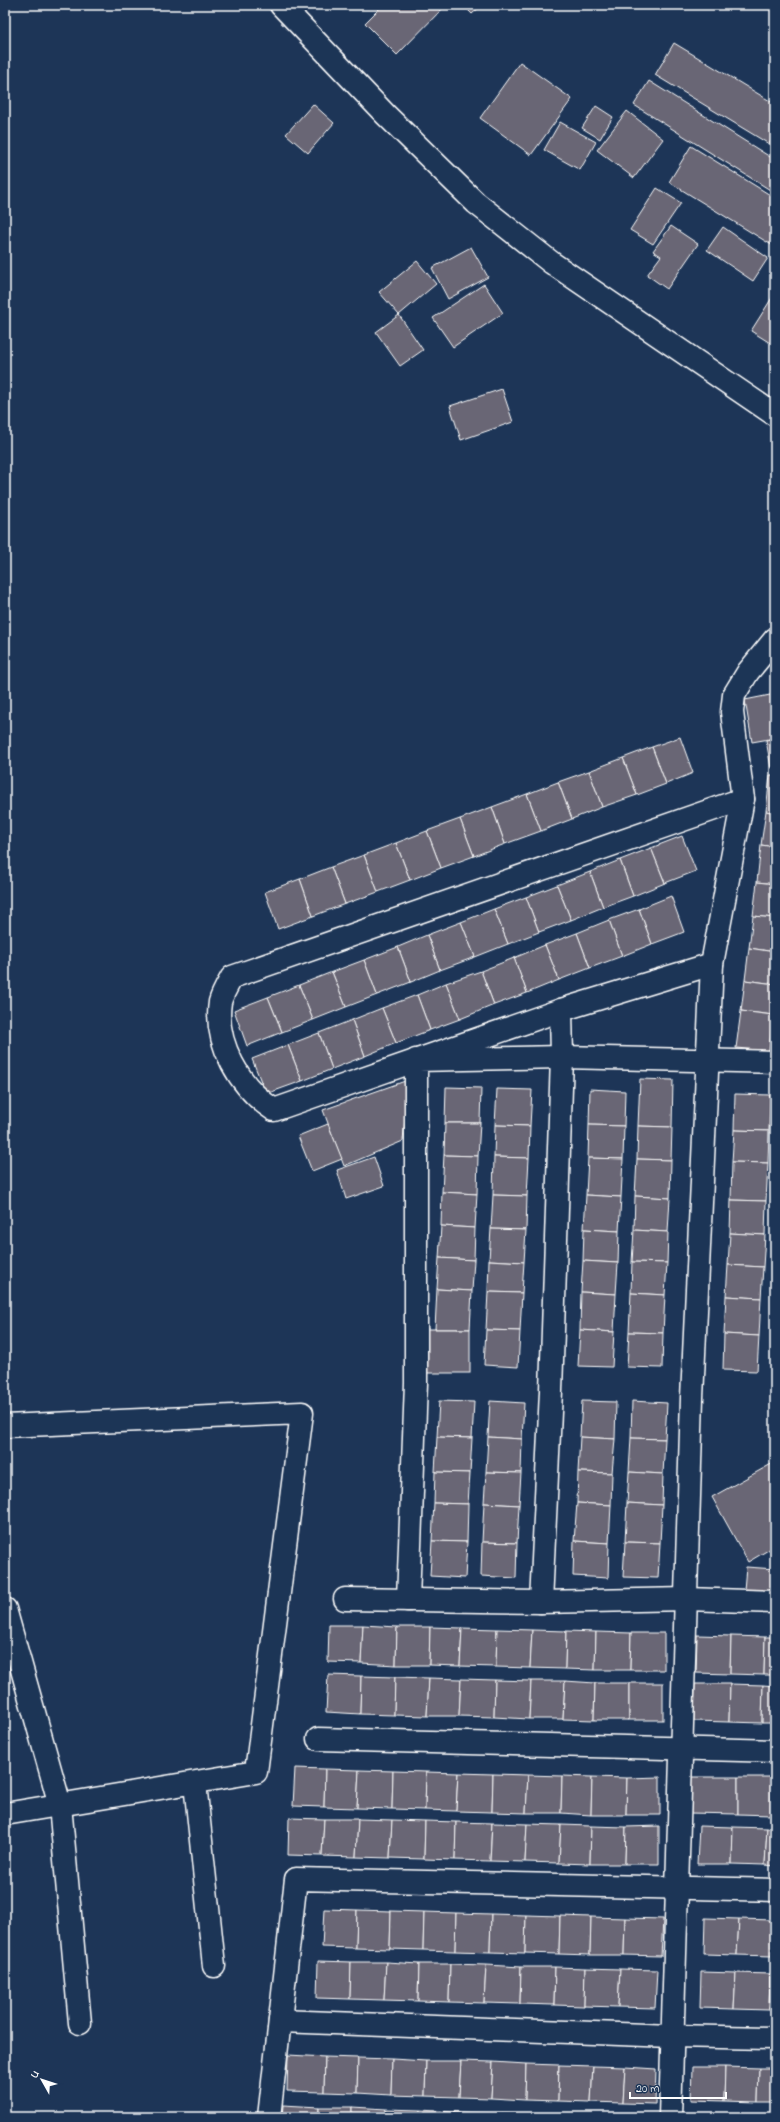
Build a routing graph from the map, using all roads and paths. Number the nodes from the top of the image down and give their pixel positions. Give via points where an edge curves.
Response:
1 (280, 5) edge
2 (775, 415) edge
3 (775, 639) edge
4 (744, 799) junction
5 (712, 964) junction
6 (561, 1010) junction
7 (562, 1057) junction
8 (416, 1060) junction
9 (708, 1060) junction
10 (775, 1062) edge
11 (5, 1426) edge
12 (345, 1599) dead end
13 (687, 1599) junction
14 (408, 1600) junction
15 (541, 1602) junction
16 (775, 1602) edge
17 (5, 1609) edge
18 (318, 1739) dead end
19 (680, 1748) junction
20 (775, 1751) edge
21 (195, 1783) junction
22 (60, 1805) junction
23 (5, 1814) edge
24 (675, 1889) junction
25 (775, 1890) edge
26 (214, 1966) dead end
27 (280, 2021) junction
28 (80, 2023) dead end
29 (671, 2036) junction
30 (775, 2038) edge
31 (269, 2117) edge
32 (670, 2117) edge

1 - 2 street via 476,204 552,262
3 - 4 street via 748,672 734,695 732,712
4 - 5 street
4 - 8 street via 232,977 220,1000 219,1029 233,1064 248,1088 260,1101 274,1110
5 - 6 street
5 - 9 street
6 - 7 street
6 - 8 street
7 - 8 street
7 - 9 street
7 - 15 street
8 - 14 street via 416,1383
9 - 10 street
9 - 13 street via 692,1398
11 - 21 street via 302,1413 256,1772
12 - 14 street
13 - 15 street
13 - 16 street
13 - 19 street
14 - 15 street
17 - 22 street
18 - 19 street
19 - 20 street
19 - 24 street
21 - 22 street
21 - 26 street
22 - 23 street
22 - 28 street
24 - 25 street
24 - 27 street via 296,1879
24 - 29 street
27 - 29 street
27 - 31 street
29 - 30 street
29 - 32 street

